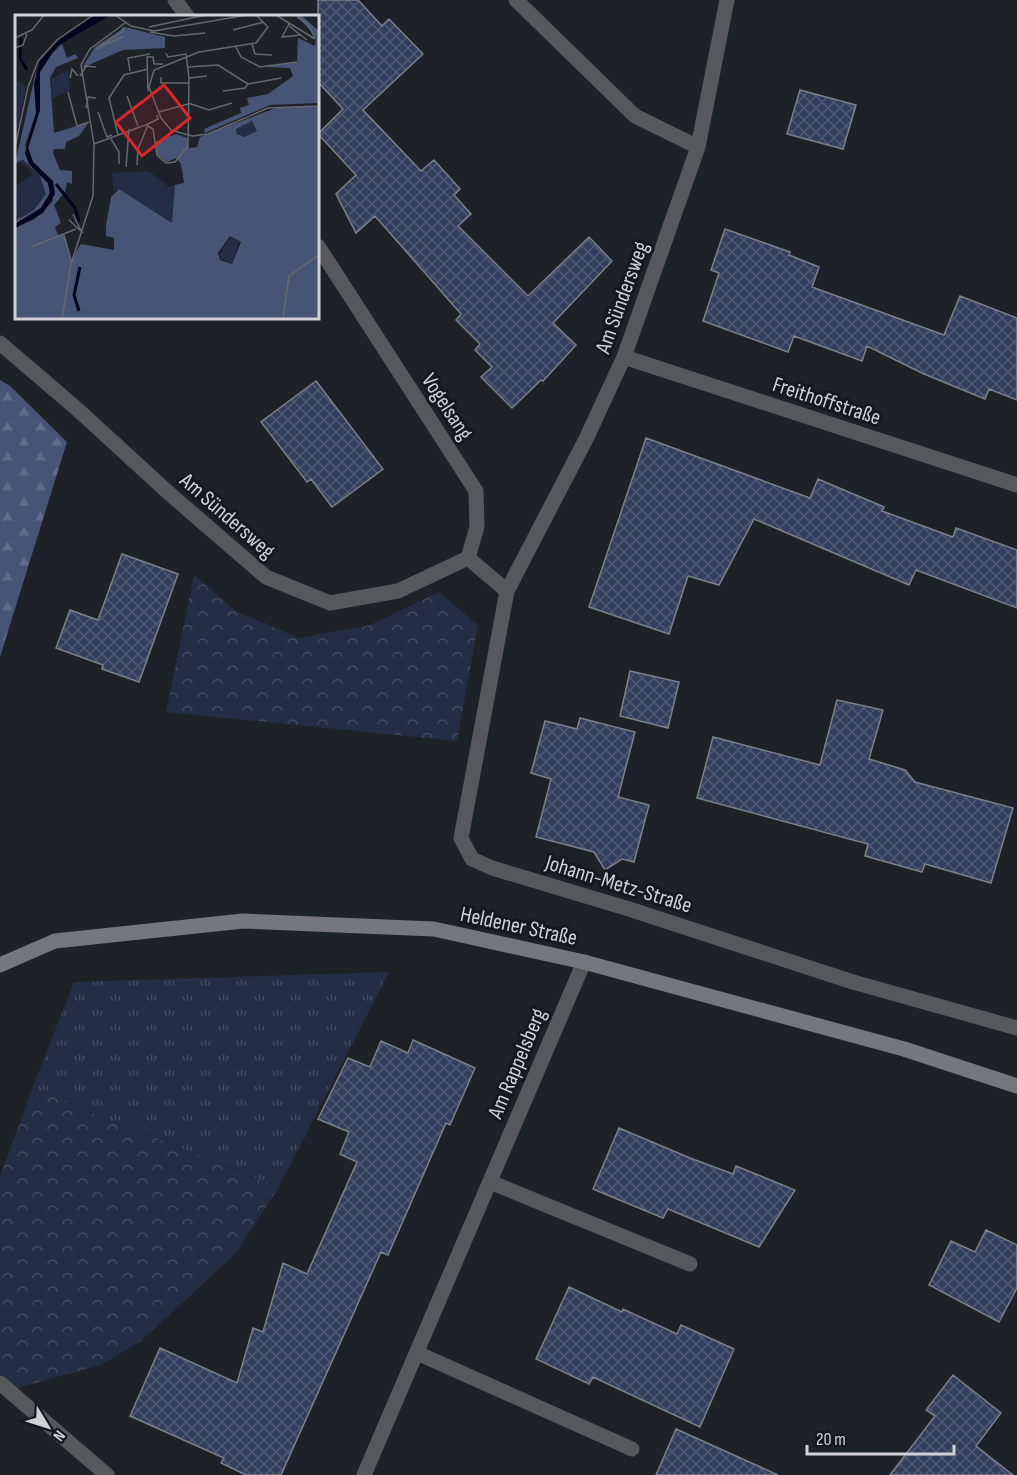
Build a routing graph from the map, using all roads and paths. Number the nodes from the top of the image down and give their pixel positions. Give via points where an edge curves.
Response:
1 (175, 0) edge
2 (516, 0) edge
3 (727, 0) edge
4 (186, 15) edge
5 (698, 147) junction
6 (320, 249) edge
7 (0, 344) edge
8 (624, 357) junction
9 (1017, 485) edge
10 (468, 558) junction
11 (507, 591) junction
12 (584, 962) junction
13 (0, 964) edge
14 (1017, 1028) edge
15 (1017, 1086) edge
16 (490, 1182) junction
17 (690, 1264) dead end
18 (417, 1353) junction
19 (0, 1383) edge
20 (632, 1449) dead end
21 (107, 1475) edge
22 (364, 1475) edge

1 - 4 street
2 - 5 street via 634,116
3 - 5 street, Am Sündersweg
5 - 8 street, Am Sündersweg
6 - 10 street, Vogelsang via 476,491 477,527
7 - 10 street, Am Sündersweg via 266,577 330,603 399,591
8 - 9 street, Freithoffstraße
8 - 11 street, Am Sündersweg
10 - 11 street
11 - 14 street, Johann-Metz-Straße via 461,838 472,860 853,982
12 - 13 main road, Heldener Straße via 434,929 243,921 55,941
12 - 15 main road, Heldener Straße via 904,1049
12 - 16 street, Am Rappelsberg
16 - 17 street
16 - 18 street, Am Rappelsberg
18 - 20 street
18 - 22 street, Am Rappelsberg
19 - 21 street

